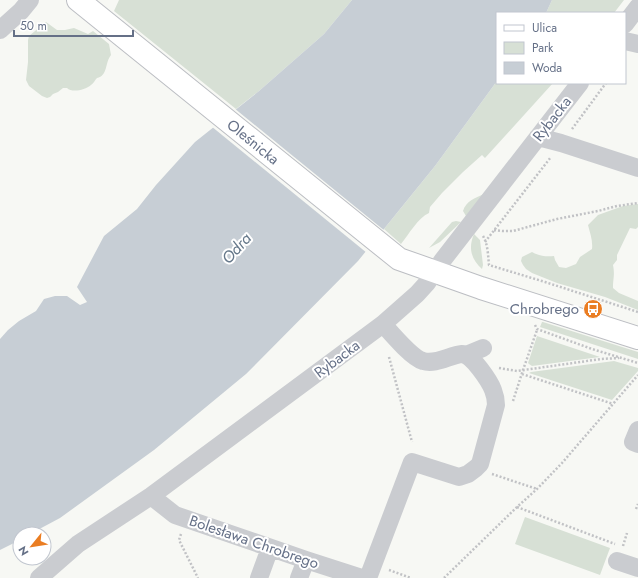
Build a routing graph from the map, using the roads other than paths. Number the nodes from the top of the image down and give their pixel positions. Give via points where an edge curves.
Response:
1 (30, 0) edge
2 (78, 0) edge
3 (638, 7) edge
4 (626, 23) edge
5 (0, 30) edge
6 (626, 41) edge
7 (638, 44) edge
8 (579, 84) edge
9 (538, 137) junction
10 (638, 168) edge
11 (435, 272) junction
12 (383, 324) junction
13 (638, 338) edge
14 (483, 348) dead end
15 (466, 355) junction
16 (638, 430) edge
17 (638, 444) edge
18 (151, 496) junction
19 (270, 548) junction
20 (620, 554) road end
21 (306, 560) junction
22 (638, 568) edge
23 (368, 574) edge
24 (42, 577) edge
25 (259, 578) edge
26 (299, 578) edge

1 - 5 street
2 - 11 main road, Oleśnicka via 399,259
3 - 4 street
6 - 7 street
8 - 9 street, Rybacka
9 - 10 street
9 - 11 street, Rybacka
11 - 12 street, Rybacka via 417,294
11 - 13 main road
12 - 15 street via 420,360 428,362
12 - 18 street, Rybacka
14 - 15 street
15 - 23 street via 474,361 493,388 496,400 480,464 468,474 459,477 412,462
16 - 17 street via 633,442
18 - 19 street, Bolesława Chrobrego via 175,515
18 - 24 street, Rybacka via 78,544
19 - 21 street, Bolesława Chrobrego
19 - 25 street
20 - 22 street
21 - 23 street, Bolesława Chrobrego
21 - 26 street

